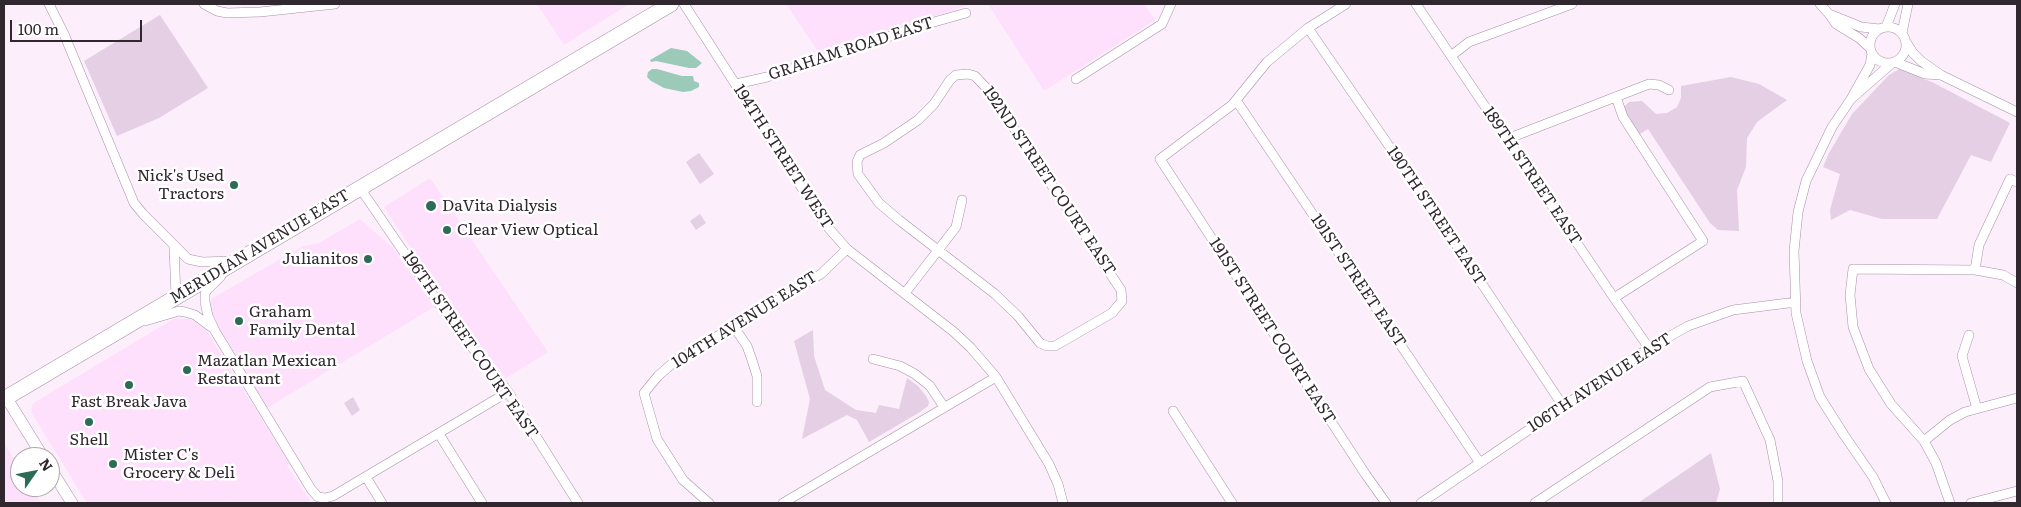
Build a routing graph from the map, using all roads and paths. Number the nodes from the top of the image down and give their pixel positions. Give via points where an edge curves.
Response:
1 (49, 4) edge
2 (204, 4) edge
3 (334, 4) edge
4 (671, 4) edge
5 (684, 4) edge
6 (1171, 4) edge
7 (1346, 4) edge
8 (1416, 4) edge
9 (1572, 4) edge
10 (1820, 4) edge
11 (1895, 4) edge
12 (1908, 4) edge
13 (268, 7) edge
14 (966, 13) dead end
15 (1829, 14) junction
16 (1308, 28) junction
17 (1883, 28) junction
18 (1902, 33) junction
19 (1906, 42) junction
20 (1871, 51) junction
21 (1451, 56) junction
22 (1894, 63) junction
23 (1941, 74) junction
24 (1076, 79) dead end
25 (736, 84) junction
26 (1668, 90) dead end
27 (1616, 97) junction
28 (1851, 99) junction
29 (1236, 100) junction
30 (2017, 112) edge
31 (1506, 139) junction
32 (2014, 181) edge
33 (360, 188) junction
34 (962, 200) dead end
35 (174, 247) junction
36 (847, 249) junction
37 (938, 250) junction
38 (235, 261) junction
39 (1975, 270) junction
40 (2017, 283) edge
41 (905, 293) junction
42 (176, 296) junction
43 (1614, 298) junction
44 (1796, 302) junction
45 (125, 327) junction
46 (734, 327) junction
47 (215, 331) junction
48 (1969, 335) dead end
49 (1649, 348) junction
50 (873, 359) dead end
51 (996, 377) junction
52 (508, 392) junction
53 (4, 397) edge
54 (2017, 398) edge
55 (757, 402) dead end
56 (1563, 406) junction
57 (944, 407) junction
58 (1977, 409) junction
59 (1173, 412) dead end
60 (439, 434) junction
61 (1924, 441) junction
62 (36, 447) edge
63 (1480, 463) junction
64 (366, 477) junction
65 (60, 484) edge
66 (2017, 491) edge
67 (318, 500) edge
68 (72, 503) edge
69 (382, 503) edge
70 (482, 503) edge
71 (578, 503) edge
72 (709, 503) edge
73 (783, 503) edge
74 (1063, 503) edge
75 (1232, 503) edge
76 (1386, 503) edge
77 (1421, 503) edge
78 (1535, 503) edge
79 (1778, 503) edge
80 (1886, 503) edge
81 (1950, 503) edge
82 (1971, 503) edge

1 - 35 street via 134,203
2 - 13 street via 227,13
3 - 13 street
4 - 33 main road, MERIDIAN AVENUE EAST
5 - 25 street, 194TH STREET WEST
6 - 24 street via 1162,24
7 - 16 street
8 - 21 street, 189TH STREET EAST
9 - 21 street via 1470,42
10 - 15 street
11 - 17 street
12 - 18 street
14 - 25 street, GRAHAM ROAD EAST
15 - 17 street via 1861,27
15 - 20 street via 1836,24 1859,38
16 - 29 street via 1267,62
16 - 56 street, 190TH STREET EAST
17 - 18 street via 1892,27
17 - 20 street via 1872,37
18 - 19 street
19 - 22 street via 1904,54
19 - 23 street via 1921,61
20 - 22 street via 1881,62
20 - 28 street via 1870,66
21 - 31 street, 189TH STREET EAST
22 - 23 street via 1925,74
22 - 28 street
23 - 30 street
25 - 36 street, 194TH STREET WEST via 810,202
26 - 27 street via 1658,84 1649,84
27 - 31 street
27 - 43 street via 1623,117 1703,241
28 - 44 street via 1832,127 1806,181 1798,212 1794,252
29 - 63 street, 191ST STREET EAST
29 - 76 street, 191ST STREET COURT EAST via 1160,159
31 - 43 street, 189TH STREET EAST
32 - 39 street via 1979,245
33 - 38 main road, MERIDIAN AVENUE EAST
33 - 52 street, 196TH STREET COURT EAST via 457,330
34 - 37 street via 956,227
35 - 38 street via 194,261
35 - 42 street
36 - 41 street, 194TH STREET WEST
36 - 46 street, 104TH AVENUE EAST via 821,274
37 - 37 street, 192ND STREET COURT EAST via 995,294 1040,343 1047,346 1061,343 1112,313 1122,300 1119,284 1001,108 981,81 968,74 956,75 918,120 858,158 861,180 879,203
37 - 41 street
38 - 42 main road, MERIDIAN AVENUE EAST
38 - 47 street via 205,294 208,316
39 - 40 street via 2003,275
39 - 61 street via 1852,269 1853,328 1869,369 1891,404
41 - 51 street, 194TH STREET WEST via 954,332
42 - 45 main road, MERIDIAN AVENUE EAST
43 - 49 street, 189TH STREET EAST
44 - 49 street, 106TH AVENUE EAST via 1733,310 1688,326
44 - 80 street via 1807,361 1820,397 1873,477
45 - 47 street via 179,311 195,315
45 - 53 main road, MERIDIAN AVENUE EAST
46 - 55 street via 747,346 757,376
46 - 72 street, 104TH AVENUE EAST via 674,362 644,393 657,439 684,480
47 - 67 street
48 - 58 street via 1962,356
49 - 56 street, 106TH AVENUE EAST
50 - 57 street via 915,374 930,386
51 - 57 street
51 - 74 street, 194TH STREET WEST via 1049,464
52 - 60 street
52 - 71 street, 196TH STREET COURT EAST
53 - 62 street
54 - 58 street
56 - 63 street, 106TH AVENUE EAST
57 - 73 street
58 - 61 street via 1950,420
59 - 75 street
60 - 64 street
60 - 70 street
61 - 81 street via 1936,463
63 - 77 street, 106TH AVENUE EAST
64 - 67 street via 333,496
64 - 69 street
65 - 68 street
66 - 82 street
78 - 79 street via 1710,386 1743,381 1770,440 1778,481

